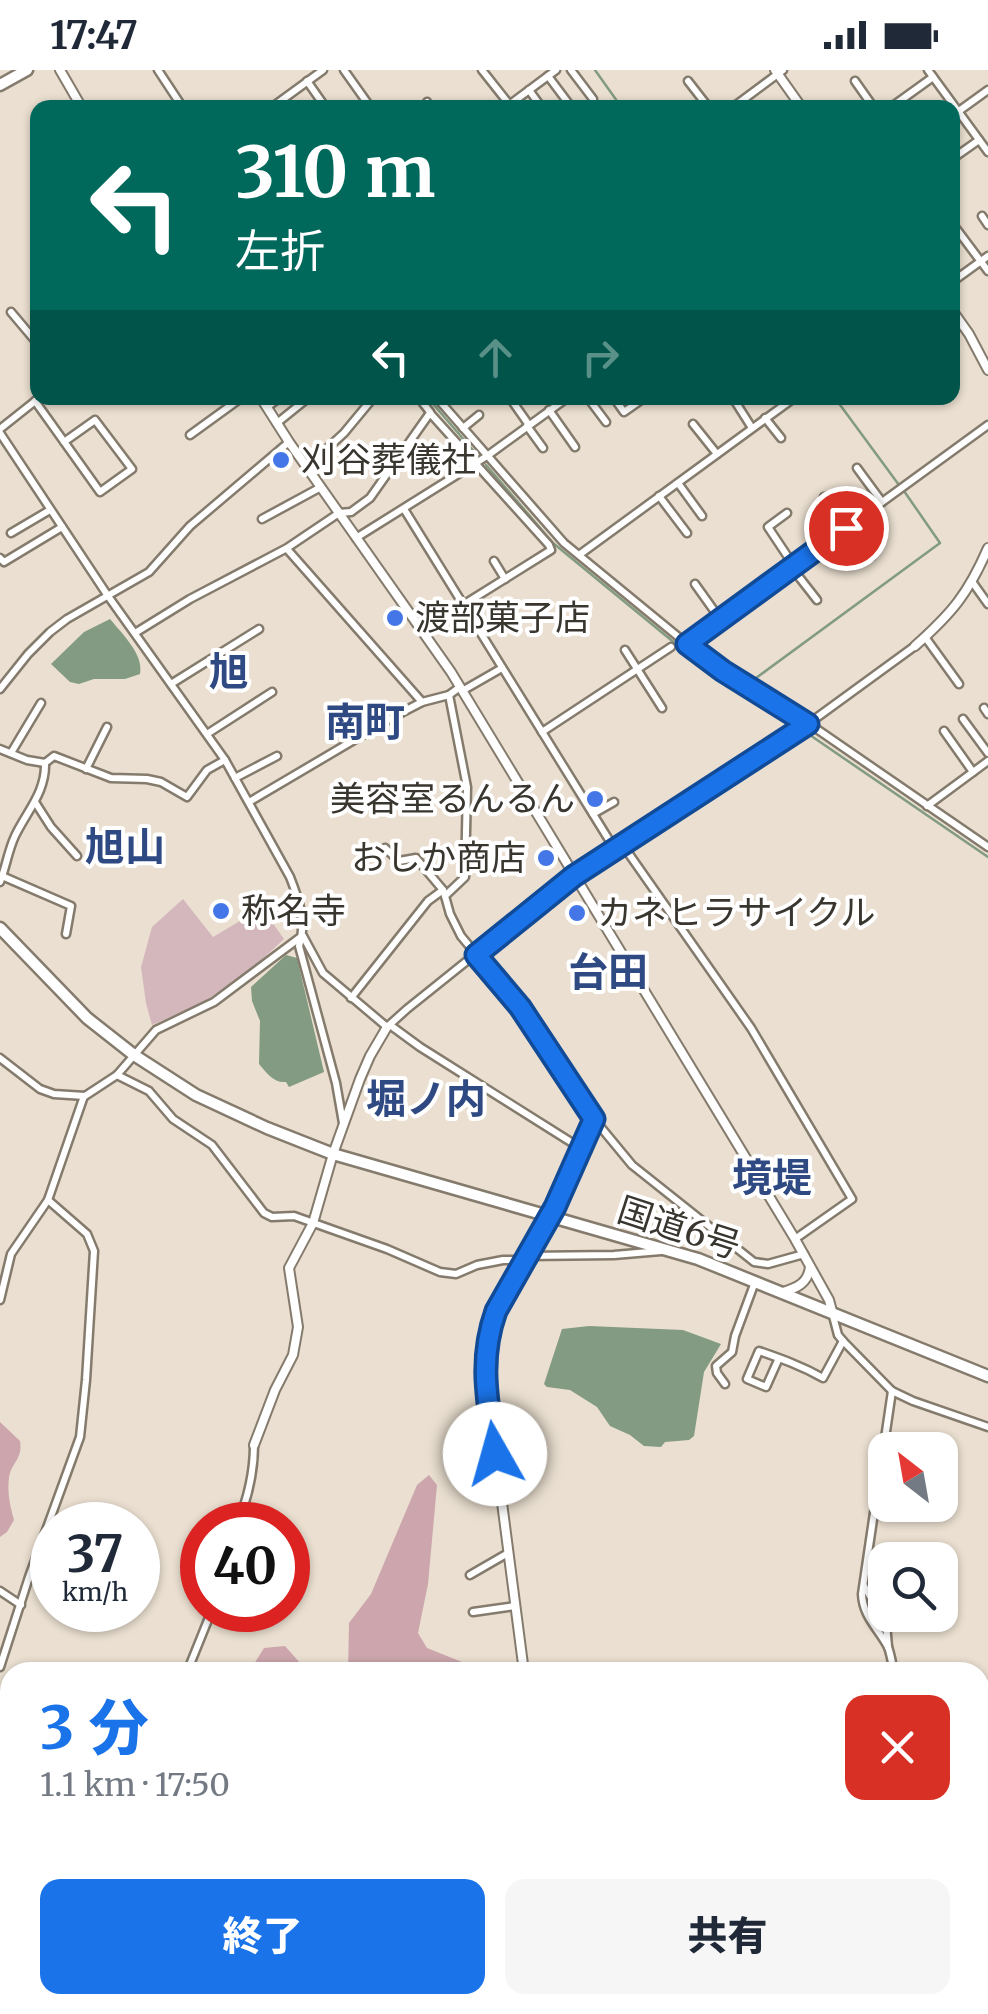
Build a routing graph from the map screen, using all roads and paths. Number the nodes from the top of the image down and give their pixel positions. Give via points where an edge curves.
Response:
1 (27, 70) edge
2 (60, 70) edge
3 (158, 70) edge
4 (323, 70) edge
5 (344, 70) edge
6 (482, 70) edge
7 (556, 70) edge
8 (571, 70) edge
9 (779, 71) edge
10 (930, 73) edge
11 (548, 76) junction
12 (688, 80) dead end
13 (307, 81) junction
14 (855, 82) dead end
15 (0, 85) edge
16 (529, 90) junction
17 (988, 90) edge
18 (77, 100) edge
19 (178, 100) edge
20 (282, 100) edge
21 (320, 100) edge
22 (365, 100) edge
23 (503, 100) edge
24 (515, 100) edge
25 (536, 100) edge
26 (566, 100) edge
27 (593, 100) dead end
28 (703, 100) edge
29 (742, 100) edge
30 (797, 100) edge
31 (868, 100) edge
32 (899, 100) edge
33 (946, 100) edge
34 (960, 110) edge
35 (960, 119) edge
36 (979, 140) junction
37 (988, 152) edge
38 (960, 153) edge
39 (982, 216) dead end
40 (988, 224) edge
41 (960, 232) edge
42 (984, 259) edge
43 (988, 271) edge
44 (960, 276) edge
45 (11, 312) dead end
46 (960, 321) edge
47 (30, 335) edge
48 (988, 370) edge
49 (30, 405) edge
50 (41, 405) edge
51 (231, 405) edge
52 (270, 405) edge
53 (299, 405) edge
54 (367, 405) edge
55 (424, 405) edge
56 (443, 405) edge
57 (514, 405) edge
58 (556, 405) edge
59 (593, 405) edge
60 (737, 405) edge
61 (784, 405) edge
62 (267, 407) joint
63 (549, 410) junction
64 (430, 413) junction
65 (479, 415) dead end
66 (765, 418) junction
67 (277, 422) junction
68 (606, 422) dead end
69 (694, 424) dead end
70 (988, 425) edge
71 (528, 426) junction
72 (463, 428) junction
73 (752, 428) junction
74 (0, 431) edge
75 (190, 435) dead end
76 (781, 438) dead end
77 (64, 442) junction
78 (289, 442) junction
79 (575, 447) dead end
80 (544, 448) dead end
81 (717, 454) junction
82 (486, 456) junction
83 (477, 462) junction
84 (307, 467) junction
85 (857, 468) dead end
86 (678, 483) junction
87 (320, 487) junction
88 (659, 496) junction
89 (824, 497) dead end
90 (882, 502) junction
91 (404, 509) junction
92 (50, 510) junction
93 (338, 513) junction
94 (787, 514) dead end
95 (702, 516) dead end
96 (262, 519) dead end
97 (62, 527) junction
98 (848, 527) junction
99 (11, 533) dead end
100 (686, 533) dead end
101 (356, 538) junction
102 (829, 541) junction
103 (287, 548) junction
104 (988, 548) edge
105 (579, 555) junction
106 (840, 555) dead end
107 (872, 556) dead end
108 (0, 558) edge
109 (494, 561) dead end
110 (985, 561) edge
111 (793, 567) junction
112 (506, 579) junction
113 (972, 583) junction
114 (695, 584) dead end
115 (108, 596) junction
116 (817, 600) dead end
117 (988, 604) edge
118 (463, 605) junction
119 (721, 620) junction
120 (259, 629) dead end
121 (135, 632) junction
122 (925, 636) junction
123 (687, 644) junction
124 (914, 646) joint
125 (671, 647) dead end
126 (625, 650) dead end
127 (502, 668) junction
128 (637, 670) junction
129 (171, 684) junction
130 (959, 684) dead end
131 (0, 689) edge
132 (461, 689) junction
133 (272, 692) dead end
134 (448, 694) junction
135 (422, 702) junction
136 (41, 703) dead end
137 (662, 708) dead end
138 (963, 719) dead end
139 (808, 724) junction
140 (107, 726) dead end
141 (944, 731) dead end
142 (542, 732) junction
143 (206, 734) junction
144 (0, 749) edge
145 (988, 753) edge
146 (11, 754) junction
147 (277, 756) dead end
148 (225, 760) junction
149 (988, 761) edge
150 (45, 763) junction
151 (86, 769) junction
152 (973, 772) junction
153 (235, 778) junction
154 (36, 802) junction
155 (249, 802) junction
156 (614, 802) dead end
157 (927, 806) junction
158 (593, 814) junction
159 (618, 846) junction
160 (988, 847) edge
161 (385, 848) dead end
162 (77, 856) dead end
163 (574, 876) junction
164 (1, 879) edge
165 (444, 893) junction
166 (0, 928) edge
167 (66, 934) dead end
168 (302, 935) junction
169 (476, 955) junction
170 (351, 998) junction
171 (389, 1026) junction
172 (134, 1055) junction
173 (0, 1058) edge
174 (117, 1075) junction
175 (84, 1096) junction
176 (594, 1119) junction
177 (344, 1127) junction
178 (582, 1149) junction
179 (333, 1154) junction
180 (48, 1200) junction
181 (550, 1217) junction
182 (312, 1223) junction
183 (795, 1239) junction
184 (667, 1250) junction
185 (804, 1254) junction
186 (526, 1258) junction
187 (810, 1265) junction
188 (755, 1281) junction
189 (783, 1292) junction
190 (0, 1300) edge
191 (832, 1311) junction
192 (843, 1342) junction
193 (779, 1358) junction
194 (988, 1376) edge
195 (725, 1384) dead end
196 (892, 1391) junction
197 (988, 1427) edge
198 (254, 1445) joint
199 (246, 1502) edge
200 (508, 1554) junction
201 (470, 1575) dead end
202 (863, 1584) junction
203 (0, 1591) edge
204 (21, 1606) junction
205 (515, 1606) junction
206 (473, 1612) dead end
207 (203, 1632) edge
208 (888, 1648) junction
209 (2, 1662) edge
210 (191, 1662) edge
211 (523, 1662) edge
212 (892, 1662) edge

1 - 15 main road
2 - 18 street
3 - 19 street
4 - 13 street
5 - 22 street
6 - 23 street
7 - 11 street
8 - 27 street
9 - 29 street
9 - 30 street
10 - 32 street
10 - 33 street
11 - 16 street
11 - 26 street
12 - 28 street
13 - 20 street
13 - 21 street
14 - 31 street
16 - 24 street
16 - 25 street
17 - 34 street
35 - 36 street
36 - 37 street
36 - 38 street
39 - 40 street
41 - 42 street
42 - 43 street
42 - 44 street
45 - 47 street
46 - 48 street
49 - 74 street
50 - 77 street
51 - 75 street
52 - 62 street
53 - 67 street
54 - 84 street
55 - 64 street
56 - 72 street
57 - 71 street
58 - 63 street
59 - 68 street
60 - 73 street
61 - 66 street
62 - 67 street
63 - 71 street
63 - 79 street
64 - 83 street
64 - 93 street via 370,498
65 - 72 street
66 - 73 street
66 - 76 street
67 - 78 street
69 - 81 street
70 - 90 street
71 - 80 street
71 - 82 street
72 - 82 street
73 - 81 street
74 - 92 street
77 - 77 street via 100,492 132,468 94,420
78 - 84 street
78 - 115 street via 190,526 149,572
81 - 86 street
82 - 83 street
82 - 105 street
83 - 91 street
83 - 112 street via 551,550
84 - 87 street
85 - 90 street
86 - 88 street
86 - 95 street
87 - 93 street
87 - 96 street
88 - 100 street
88 - 105 street
89 - 98 street
90 - 98 street
91 - 101 street
91 - 118 street
92 - 97 street
92 - 99 street
93 - 101 street
93 - 103 street
94 - 111 street via 768,528
97 - 108 street via 4,562
97 - 115 street
98 - 102 street
98 - 107 street
101 - 132 street
102 - 106 street
102 - 111 street
103 - 121 street
103 - 135 street
104 - 110 street
105 - 123 street
109 - 112 street
110 - 113 street
111 - 116 street
111 - 119 street
112 - 118 street
113 - 117 street
113 - 122 street
114 - 119 street
115 - 121 street
115 - 131 street via 50,632
118 - 127 street
119 - 123 street
120 - 129 street
121 - 129 street
122 - 124 street
122 - 130 street
123 - 139 street
124 - 139 street
125 - 128 street
126 - 128 street
127 - 132 street
127 - 142 street
128 - 137 street
128 - 142 street
129 - 143 street
132 - 134 street
132 - 163 street
133 - 143 street
134 - 135 street
134 - 165 street via 467,787 465,877
135 - 155 street
136 - 146 street
138 - 145 street
139 - 157 street
139 - 159 street
140 - 151 street
141 - 152 street
142 - 158 street
143 - 148 street
144 - 146 street
146 - 150 street
147 - 153 street
148 - 151 street via 207,770 187,796 160,782
148 - 153 street
149 - 152 street
150 - 151 street via 54,756
150 - 154 street
152 - 157 street
153 - 155 street
154 - 162 street
154 - 164 street
155 - 168 street via 298,898
156 - 158 street
157 - 160 street
158 - 159 street
159 - 163 street
159 - 183 street via 751,1028 852,1199
161 - 165 street via 399,861 416,858
163 - 169 street
163 - 183 street
164 - 167 street via 70,906
165 - 169 street
165 - 170 street via 414,916
166 - 172 main road, 国道6号 via 86,1018
168 - 170 street via 323,973
168 - 172 street via 214,1002 156,1030
168 - 177 street via 299,946
169 - 171 street
169 - 176 street via 520,1007
170 - 171 street
171 - 177 street via 370,1056
171 - 178 street
172 - 174 street
172 - 179 main road, 国道6号 via 196,1095
173 - 175 street via 40,1089
174 - 175 street
174 - 182 street via 149,1091 173,1119 212,1145 264,1213
175 - 180 street
176 - 178 street
176 - 185 street via 632,1166 754,1262
177 - 179 street
178 - 181 street
179 - 181 main road, 国道6号
179 - 182 street
180 - 190 street via 11,1254
180 - 204 street via 87,1234 94,1251 86,1380 80,1437
181 - 184 main road, 国道6号
181 - 186 street
182 - 186 street via 440,1272
182 - 198 street via 288,1268 298,1326 293,1355
183 - 185 street
184 - 186 street
184 - 188 main road, 国道6号
185 - 187 street
186 - 200 street via 496,1311 484,1364
187 - 189 street via 806,1280
187 - 191 street
188 - 189 main road, 国道6号
188 - 195 street via 732,1352 716,1366
189 - 191 main road, 国道6号
191 - 192 street
191 - 194 main road, 国道6号
192 - 193 street via 823,1378
192 - 196 street
193 - 193 street via 759,1351 747,1379 766,1387
196 - 197 street
196 - 202 street
198 - 199 street
200 - 201 street
200 - 205 street
202 - 208 street via 886,1623
202 - 208 street via 862,1604
203 - 204 street
204 - 209 street
205 - 206 street
205 - 211 street
207 - 210 street
208 - 212 street

